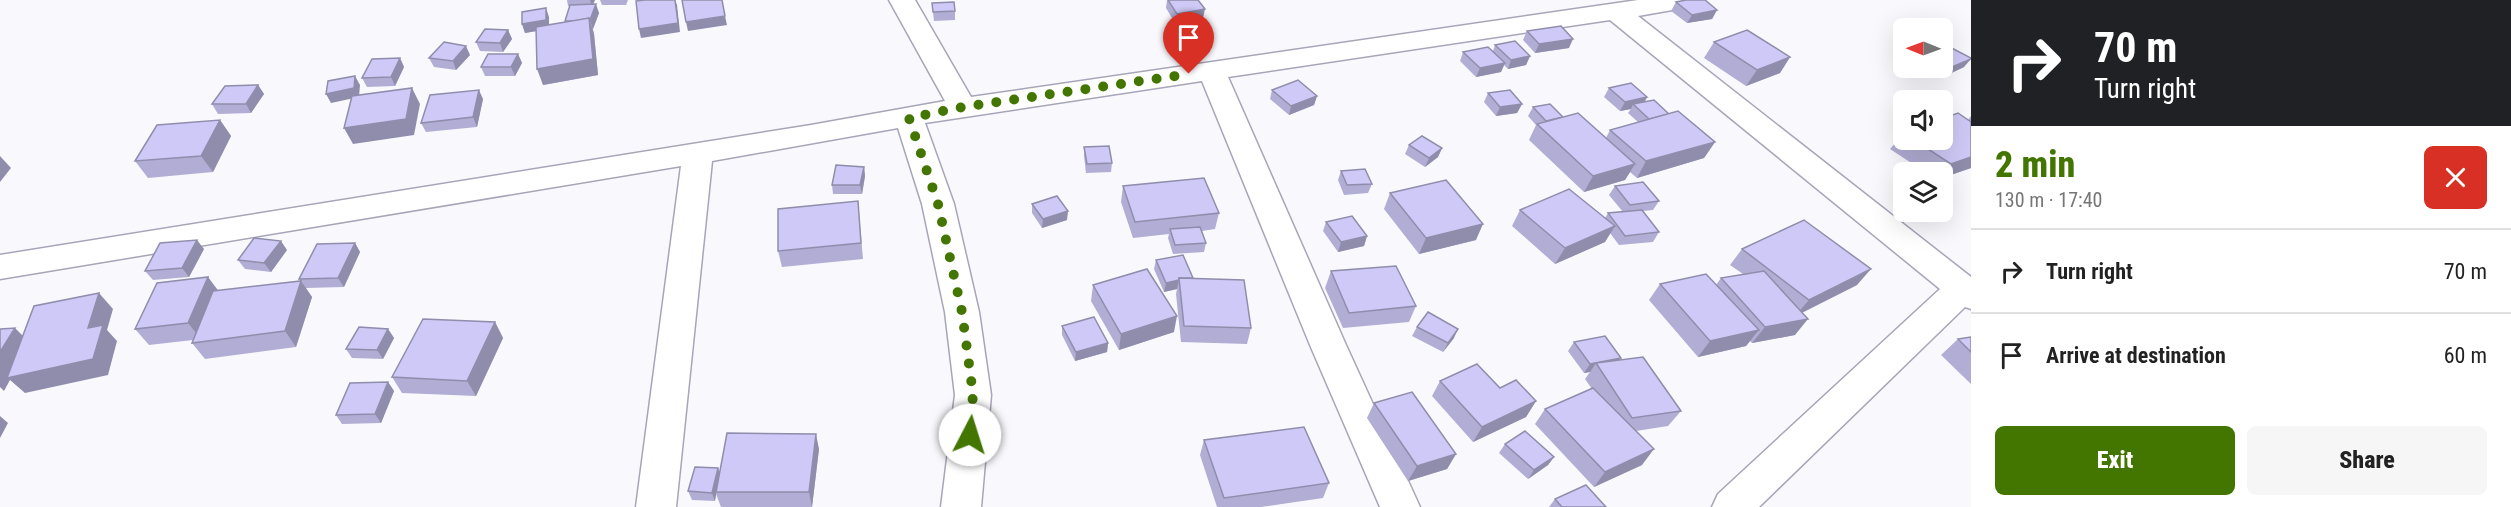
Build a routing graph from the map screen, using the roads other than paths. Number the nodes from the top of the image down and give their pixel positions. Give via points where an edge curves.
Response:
1 (902, 0) edge
2 (1692, 0) edge
3 (1615, 11) junction
4 (1212, 71) junction
5 (963, 107) junction
6 (909, 118) junction
7 (698, 152) junction
8 (0, 267) edge
9 (1966, 292) edge
10 (649, 505) edge
11 (962, 507) edge
12 (1400, 507) edge
13 (1732, 507) edge

1 - 5 street
2 - 3 street
3 - 4 street
3 - 9 street
4 - 5 street
4 - 12 street
5 - 6 street
6 - 7 street
6 - 11 street via 938,204 964,324 973,394
7 - 8 street
7 - 10 street
9 - 13 street

